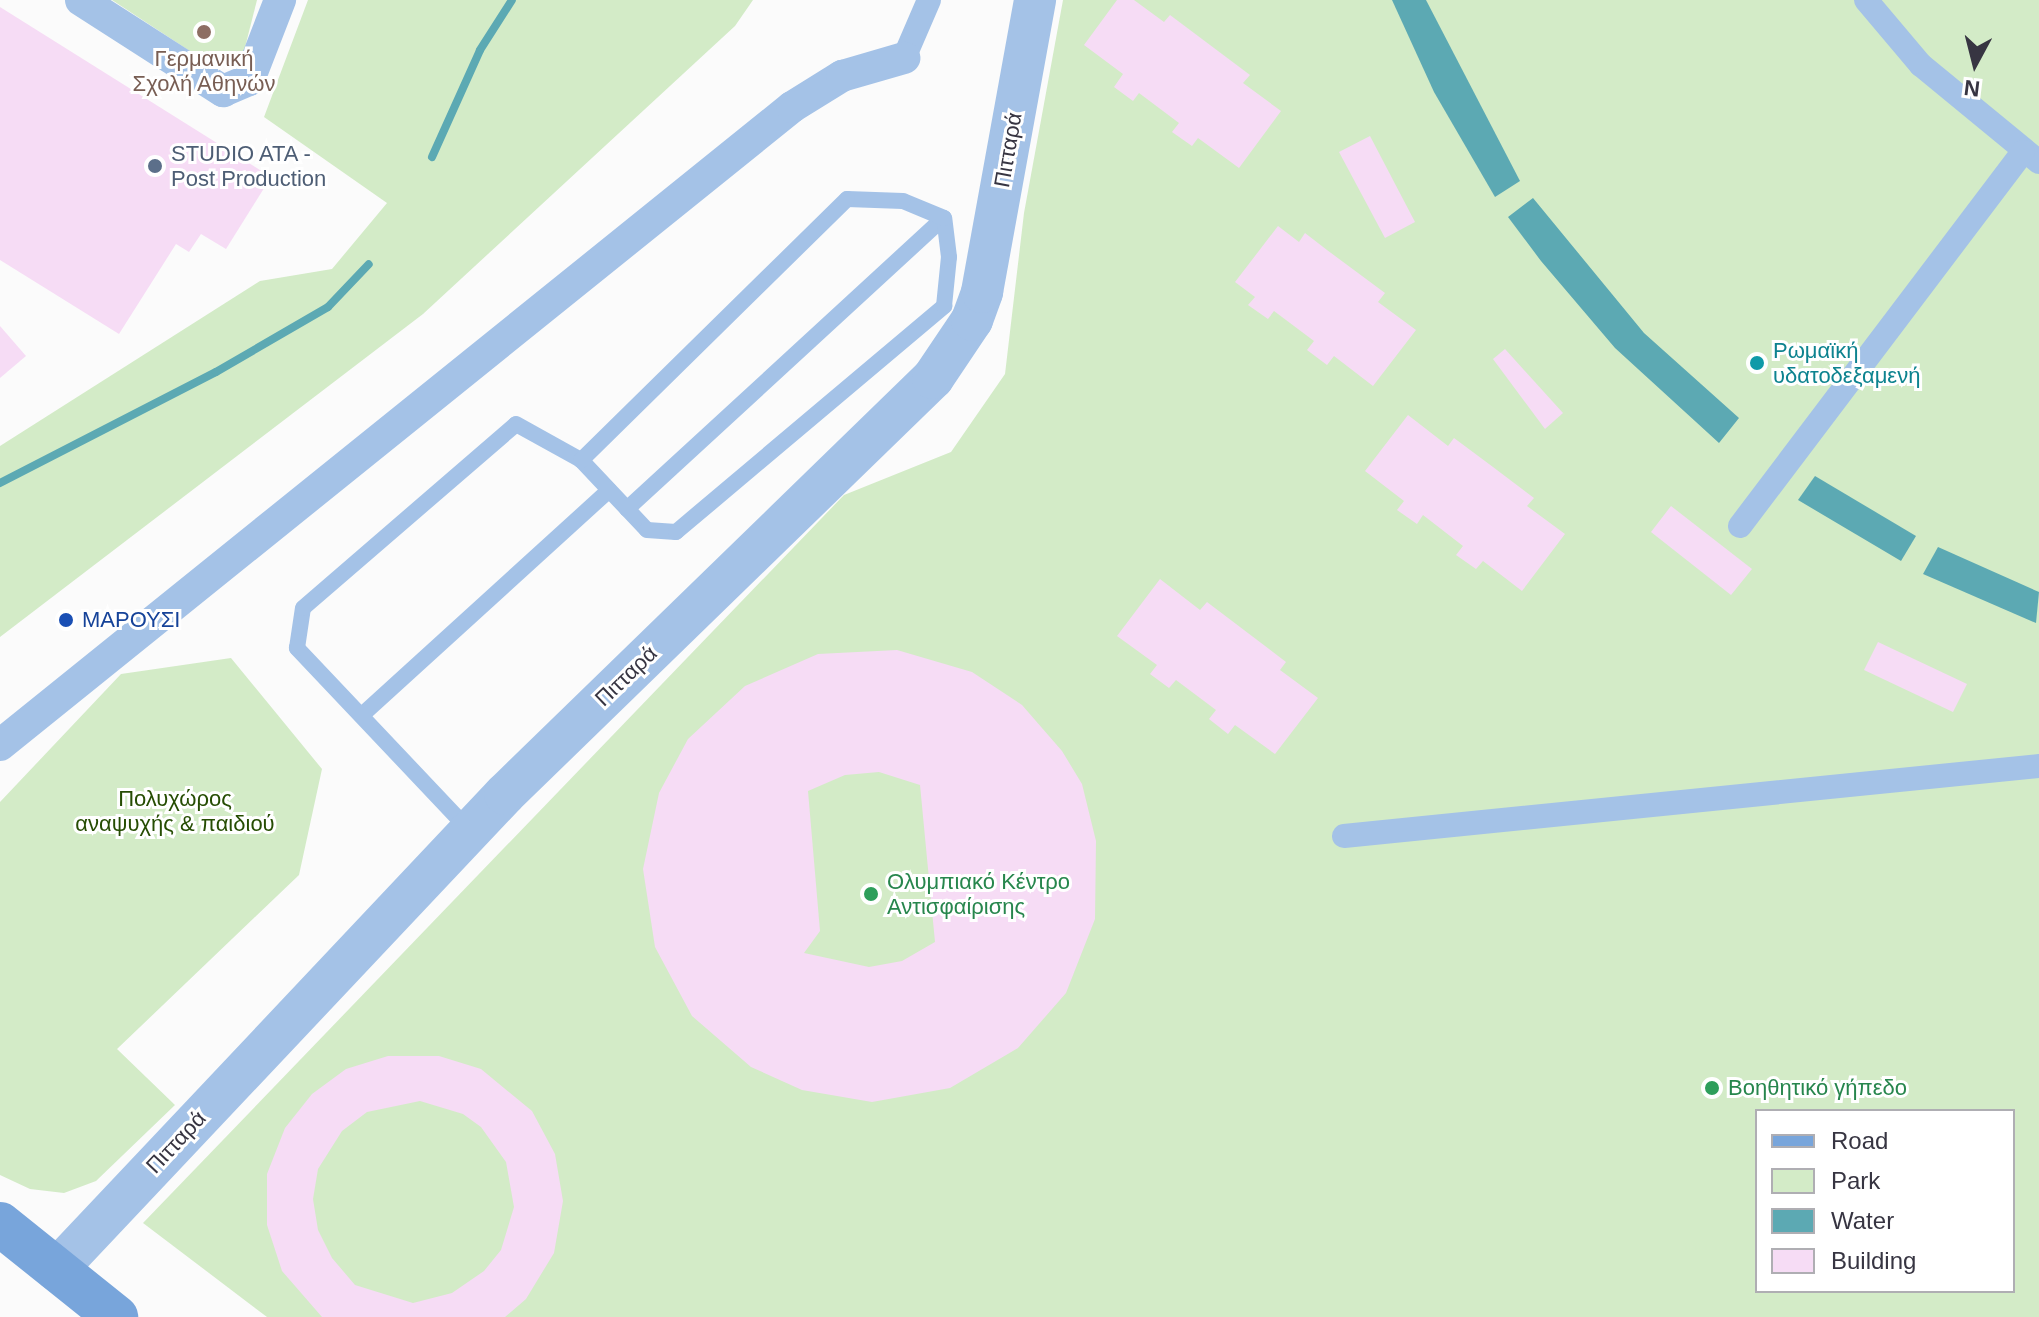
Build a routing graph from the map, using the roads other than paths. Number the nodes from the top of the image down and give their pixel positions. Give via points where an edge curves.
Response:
1 (81, 0) edge
2 (280, 0) edge
3 (929, 0) edge
4 (1035, 0) edge
5 (1866, 0) edge
6 (904, 58) joint
7 (2031, 157) edge
8 (944, 218) junction
9 (581, 460) junction
10 (609, 490) junction
11 (627, 509) junction
12 (1740, 526) dead end
13 (362, 715) junction
14 (0, 745) edge
15 (2039, 766) edge
16 (470, 831) junction
17 (1344, 836) dead end
18 (0, 1224) edge
19 (56, 1270) junction
20 (116, 1317) edge

1 - 2 street via 223,91 249,80
3 - 6 street
4 - 16 street, Πιτταρά via 982,292 956,348 908,404
5 - 7 street via 1921,65
6 - 14 street via 842,76 792,107
7 - 12 street
8 - 9 lane via 903,201 847,199
8 - 11 lane
8 - 11 lane via 949,257 944,306 695,521 662,534 647,530
9 - 10 lane
9 - 13 lane via 516,424 303,608 297,648
10 - 11 lane
10 - 13 lane
13 - 16 lane
15 - 17 street
16 - 19 street, Πιτταρά
18 - 19 main road
19 - 20 main road

